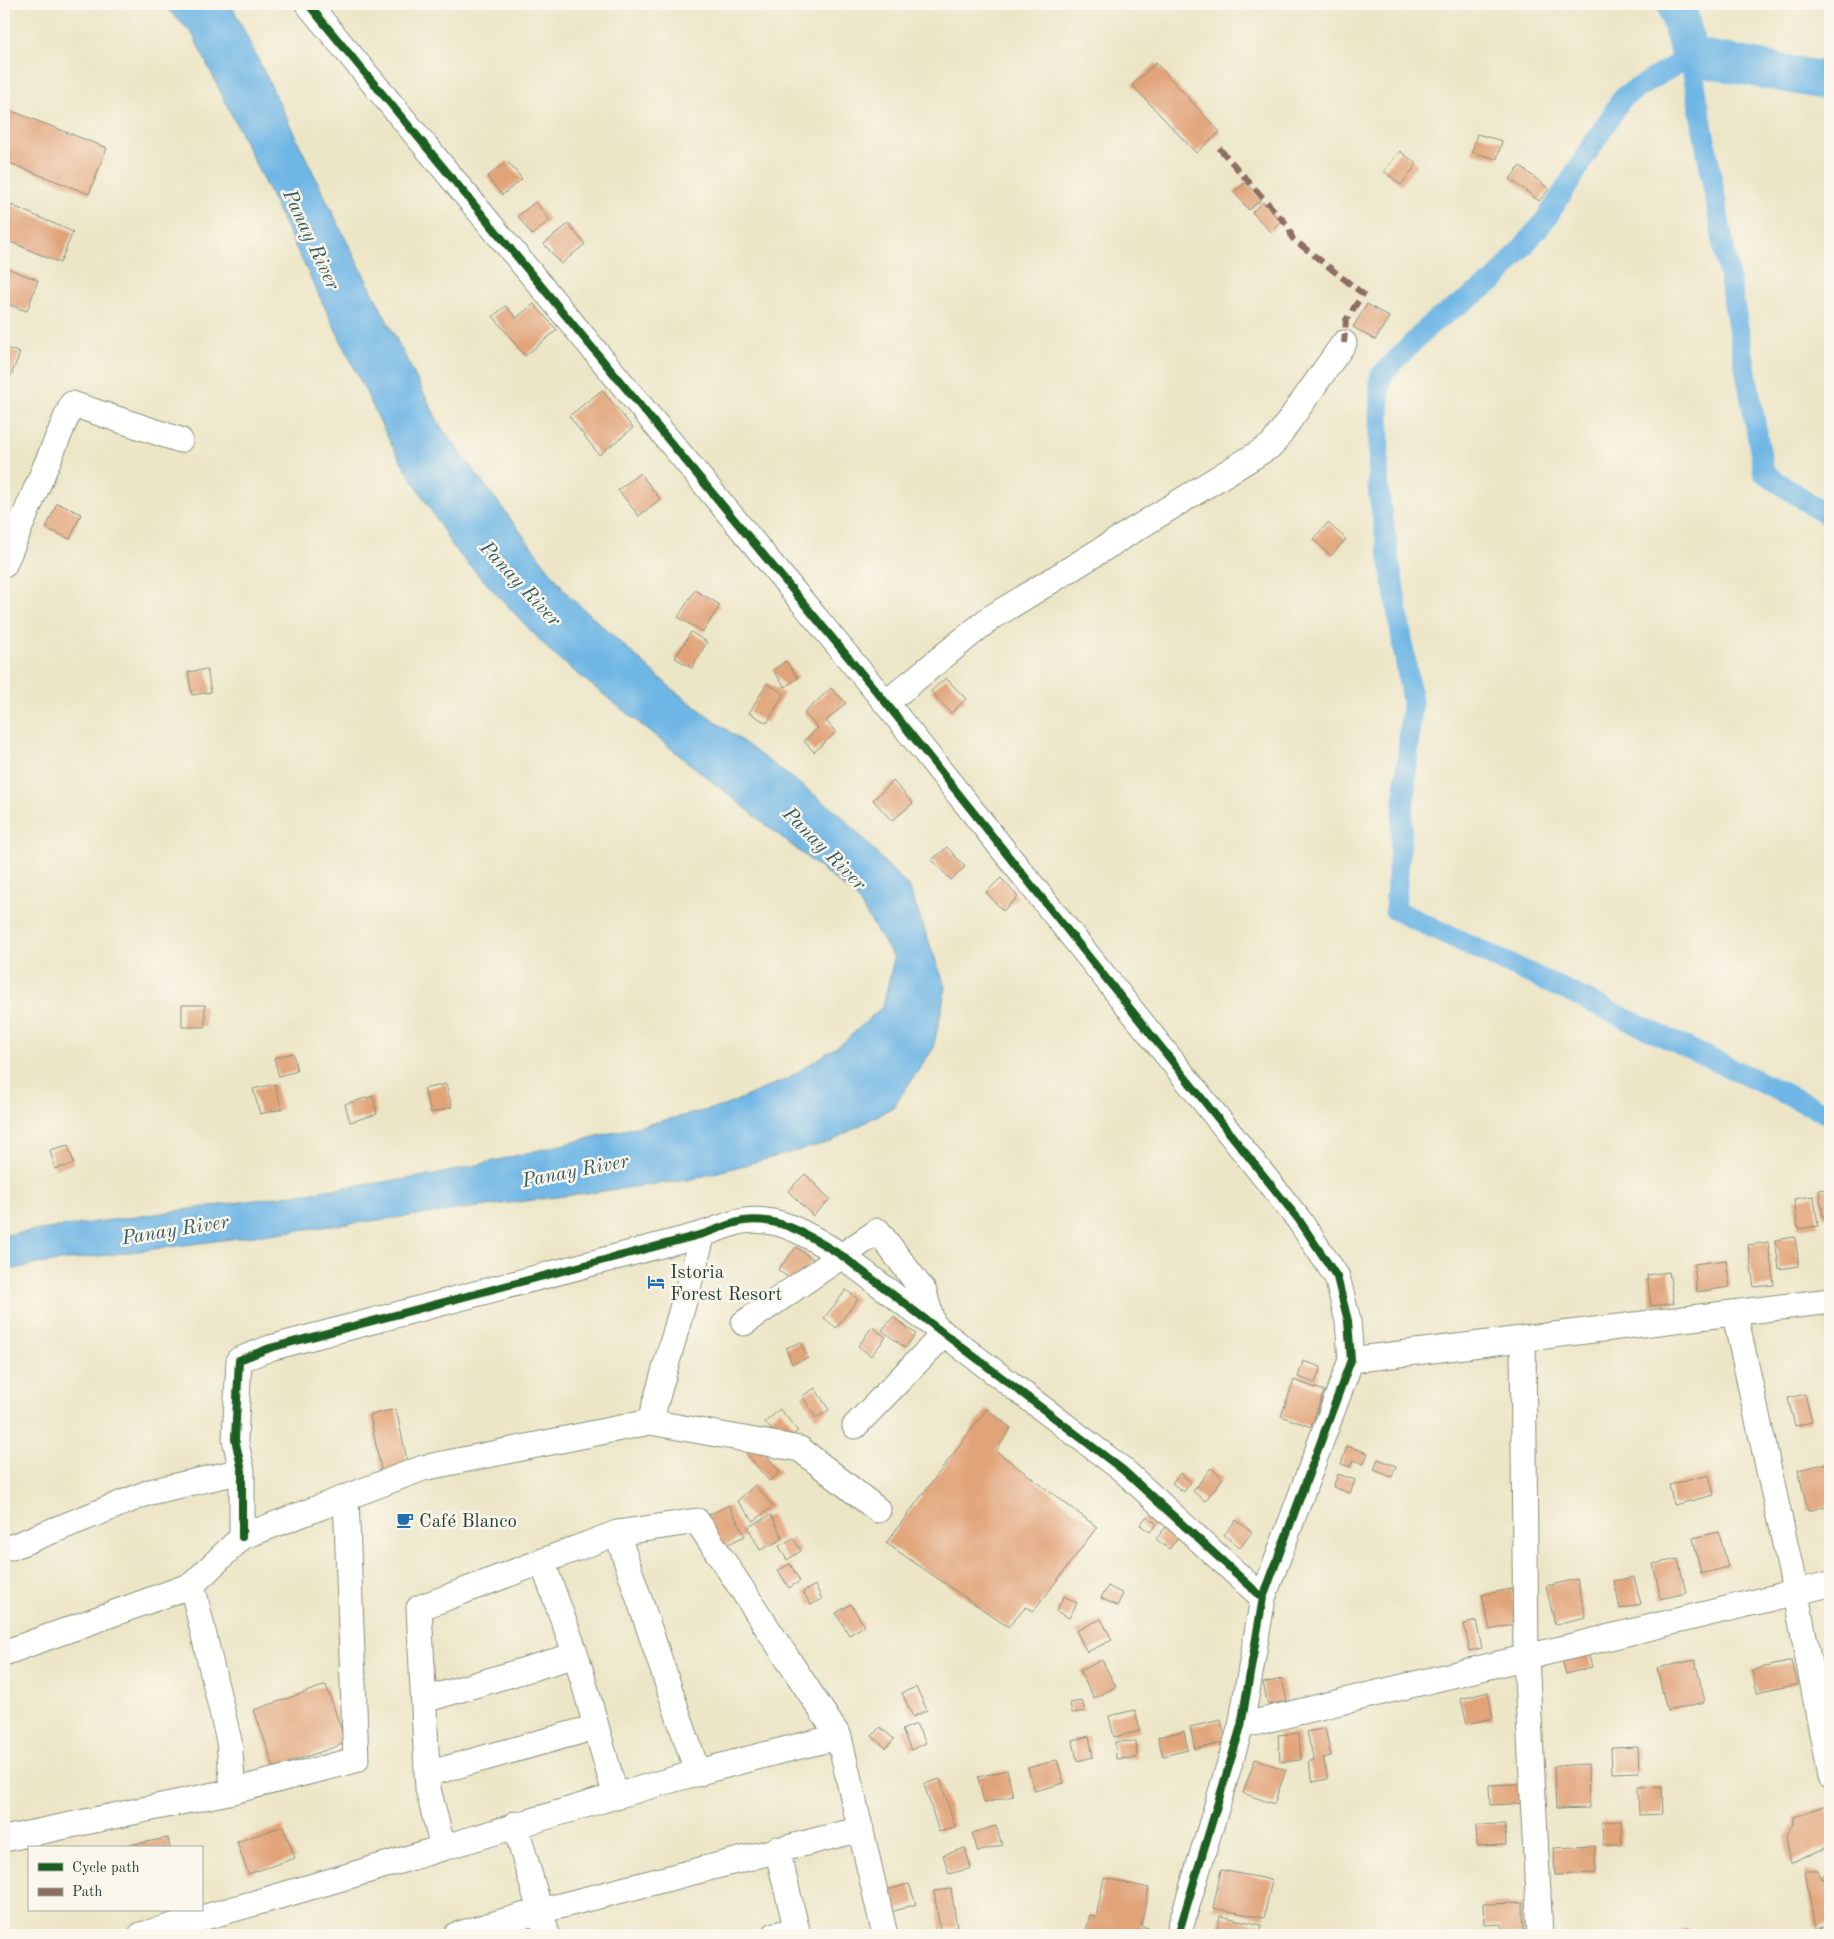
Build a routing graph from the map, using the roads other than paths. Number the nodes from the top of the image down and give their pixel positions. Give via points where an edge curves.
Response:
1 (308, 4) edge
2 (1344, 343) dead end
3 (180, 440) dead end
4 (4, 564) edge
5 (886, 703) junction
6 (703, 1234) junction
7 (841, 1255) junction
8 (1830, 1301) edge
9 (1735, 1314) junction
10 (744, 1323) dead end
11 (938, 1330) junction
12 (1523, 1339) junction
13 (1351, 1360) junction
14 (650, 1422) junction
15 (855, 1426) dead end
16 (242, 1472) junction
17 (346, 1497) junction
18 (878, 1510) dead end
19 (617, 1534) junction
20 (242, 1537) junction
21 (12, 1547) dead end
22 (542, 1561) junction
23 (1830, 1584) edge
24 (192, 1585) junction
25 (1796, 1594) junction
26 (1262, 1598) junction
27 (4, 1653) edge
28 (576, 1655) junction
29 (1526, 1658) junction
30 (424, 1700) junction
31 (1241, 1726) junction
32 (596, 1727) junction
33 (839, 1737) junction
34 (427, 1774) junction
35 (698, 1774) junction
36 (1830, 1776) edge
37 (233, 1791) junction
38 (616, 1797) junction
39 (515, 1824) junction
40 (860, 1829) junction
41 (4, 1840) edge
42 (443, 1848) junction
43 (777, 1849) junction
44 (540, 1911) junction
45 (190, 1928) edge
46 (790, 1933) edge
47 (141, 1935) edge
48 (456, 1935) edge
49 (547, 1935) edge
50 (885, 1935) edge
51 (1178, 1935) edge
52 (1540, 1935) edge

1 - 5 street
2 - 5 street via 1272,444 988,619
3 - 4 street via 72,404
5 - 13 street via 1299,1220 1337,1277 1348,1321
6 - 7 street via 743,1221 774,1221
6 - 14 street
6 - 16 street via 270,1348 239,1360 235,1439
7 - 10 street
7 - 11 street
7 - 11 street via 878,1231 924,1292
8 - 9 street
9 - 12 street
9 - 25 street
11 - 15 street
11 - 26 street via 1123,1470
12 - 13 street
12 - 29 street
13 - 26 street
14 - 17 street via 423,1468
14 - 18 street via 800,1449
16 - 20 street
16 - 21 street via 150,1492
17 - 20 street
17 - 37 street via 356,1760
19 - 22 street
19 - 33 street via 697,1521
19 - 35 street
20 - 24 street
22 - 28 street
22 - 30 street via 419,1608
23 - 25 street
24 - 27 street
24 - 37 street via 229,1742
25 - 29 street
25 - 36 street
26 - 31 street
28 - 30 street
28 - 32 street
29 - 31 street
29 - 52 street
30 - 34 street
31 - 51 street
32 - 34 street
32 - 38 street
33 - 35 street via 764,1754
33 - 40 street
34 - 42 street
35 - 38 street
37 - 41 street
38 - 39 street
39 - 42 street
39 - 44 street
40 - 43 street
40 - 50 street
42 - 45 street
43 - 44 street
43 - 46 street
44 - 48 street
44 - 49 street
45 - 47 street

